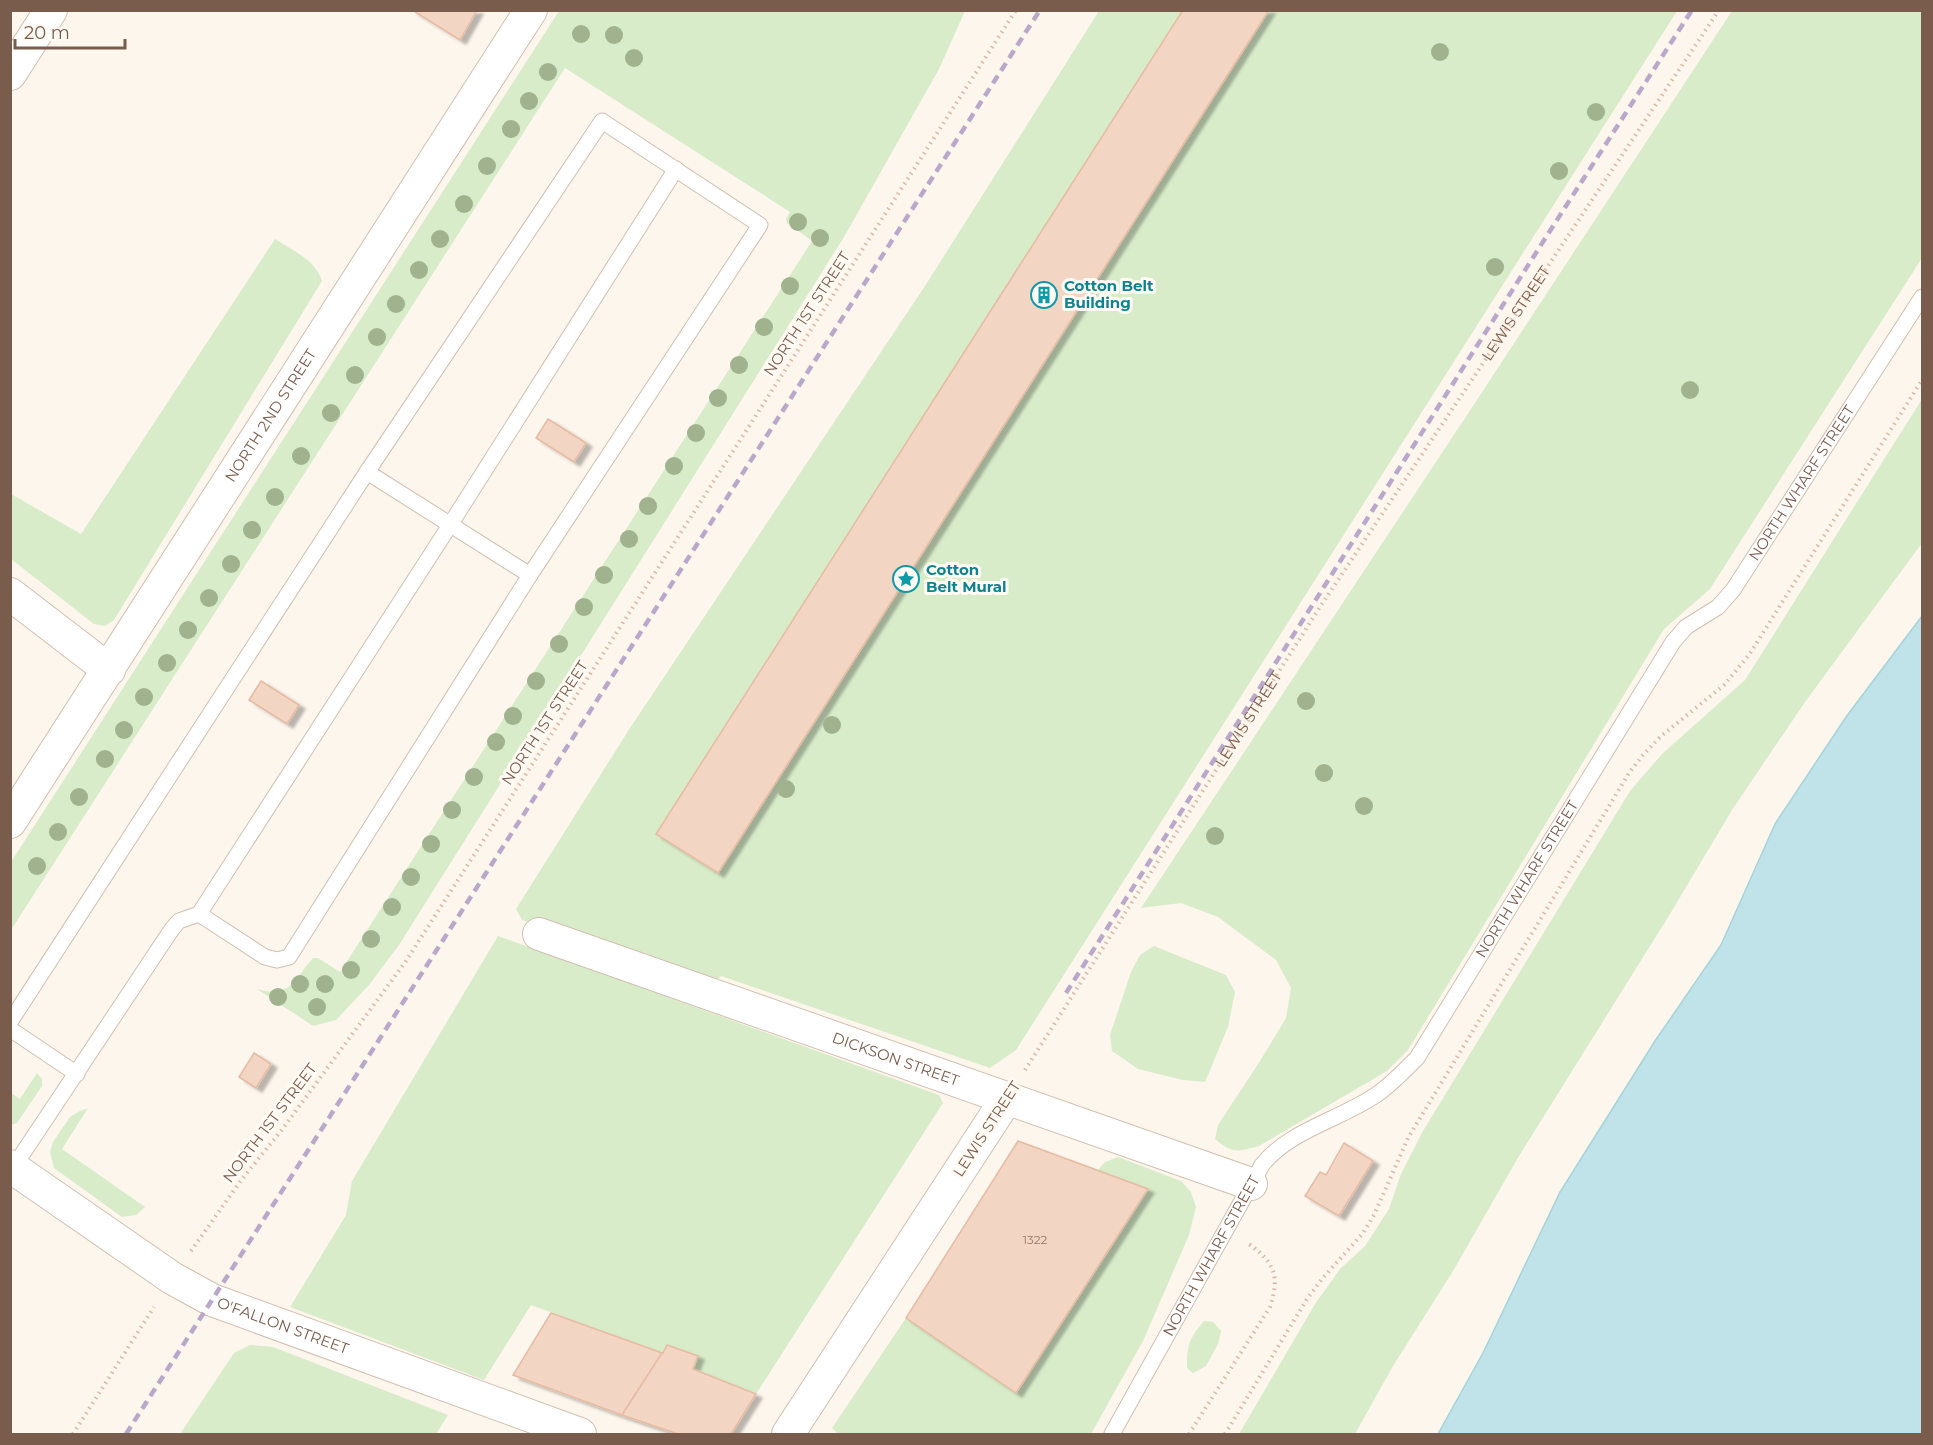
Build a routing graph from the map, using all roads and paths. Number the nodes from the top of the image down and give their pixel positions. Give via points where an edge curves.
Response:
1 (51, 10) edge
2 (531, 10) edge
3 (1016, 10) edge
4 (1719, 10) edge
5 (10, 74) edge
6 (676, 169) junction
7 (1923, 297) edge
8 (1923, 380) edge
9 (367, 472) junction
10 (450, 525) junction
11 (531, 575) junction
12 (10, 594) edge
13 (109, 670) junction
14 (10, 822) edge
15 (199, 914) junction
16 (539, 934) dead end
17 (10, 1022) edge
18 (10, 1029) edge
19 (77, 1074) junction
20 (1007, 1098) junction
21 (12, 1167) edge
22 (1251, 1184) junction
23 (1226, 1228) junction
24 (172, 1278) junction
25 (73, 1434) edge
26 (580, 1434) edge
27 (788, 1434) edge
28 (1112, 1434) edge
29 (1190, 1434) edge
30 (1225, 1434) edge

1 - 5 street
2 - 13 street, NORTH 2ND STREET
3 - 24 path, NORTH 1ST STREET via 406,961
4 - 20 path, LEWIS STREET via 1320,608
6 - 9 lane via 602,122
6 - 10 lane
6 - 11 lane via 760,225
7 - 22 lane, NORTH WHARF STREET via 1733,590 1673,642 1417,1058 1376,1095 1285,1143 1271,1154
8 - 30 path via 1749,654 1724,685 1660,737 1629,773 1408,1138 1369,1224 1307,1299
9 - 10 lane
9 - 17 lane
10 - 11 lane
10 - 15 lane
11 - 15 lane via 289,957 265,957
12 - 13 street
13 - 14 street, NORTH 2ND STREET
15 - 19 lane via 179,921 172,929
16 - 20 street, DICKSON STREET
18 - 19 lane
19 - 21 lane
20 - 22 street, DICKSON STREET
20 - 27 street, LEWIS STREET
21 - 24 street, O'FALLON STREET
22 - 23 lane, NORTH WHARF STREET
23 - 28 lane, NORTH WHARF STREET
23 - 29 path via 1264,1255 1272,1266 1274,1293
24 - 25 path, NORTH 1ST STREET
24 - 26 street, O'FALLON STREET via 213,1300

